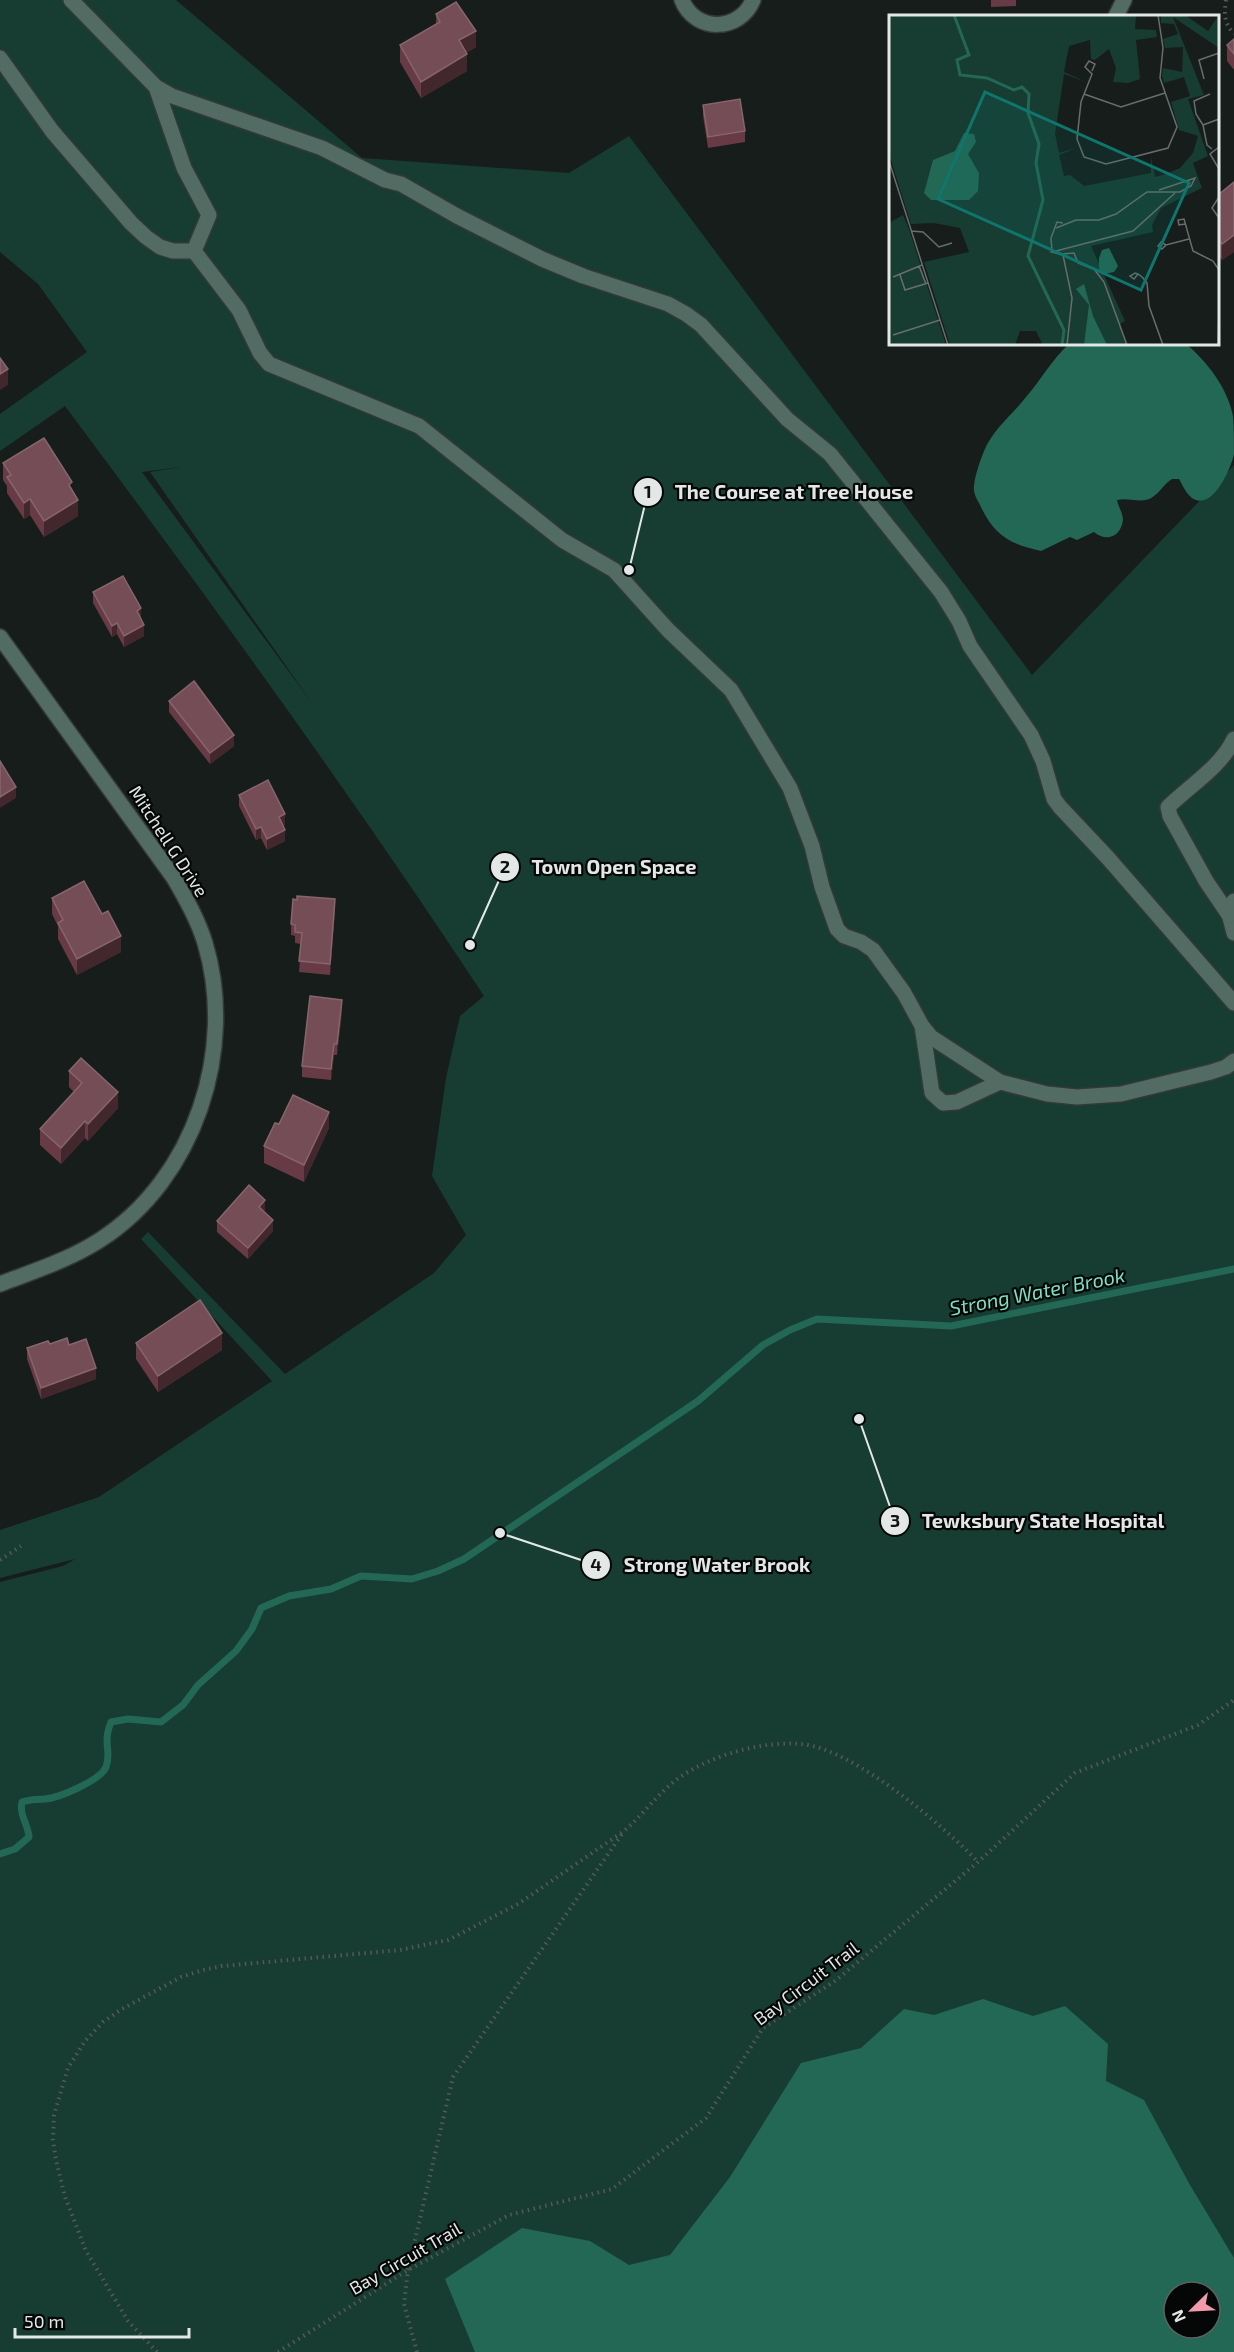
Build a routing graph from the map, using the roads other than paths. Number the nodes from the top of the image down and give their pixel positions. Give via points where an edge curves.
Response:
1 (71, 0) edge
2 (682, 0) edge
3 (753, 0) edge
4 (1124, 0) edge
5 (1116, 15) edge
6 (0, 58) edge
7 (156, 87) junction
8 (194, 251) junction
9 (0, 637) edge
10 (1234, 739) edge
11 (1231, 908) edge
12 (1234, 933) edge
13 (1234, 1003) edge
14 (922, 1026) junction
15 (1234, 1061) edge
16 (1000, 1082) junction
17 (0, 1284) edge

1 - 7 street
2 - 3 street via 697,19 722,25 739,19
4 - 5 street
6 - 8 street via 52,131 131,223 160,246 173,251
7 - 8 street via 184,168 209,215
7 - 13 street via 322,148 401,184 542,259 668,304 701,325 788,419 830,454 906,547 941,592 981,664 1031,735 1054,799
8 - 14 street via 239,310 269,364 419,426 562,540 614,570 668,630 731,690 790,788 837,929 873,950 909,1000
9 - 17 street, Mitchell G Drive via 183,893 209,958 216,1015 206,1091 184,1148 161,1183 101,1239 58,1262
10 - 11 street via 1217,762 1168,807 1206,881
11 - 12 street
14 - 16 street via 931,1037
14 - 16 street via 936,1099 957,1102
15 - 16 street via 1211,1072 1121,1094 1077,1097

